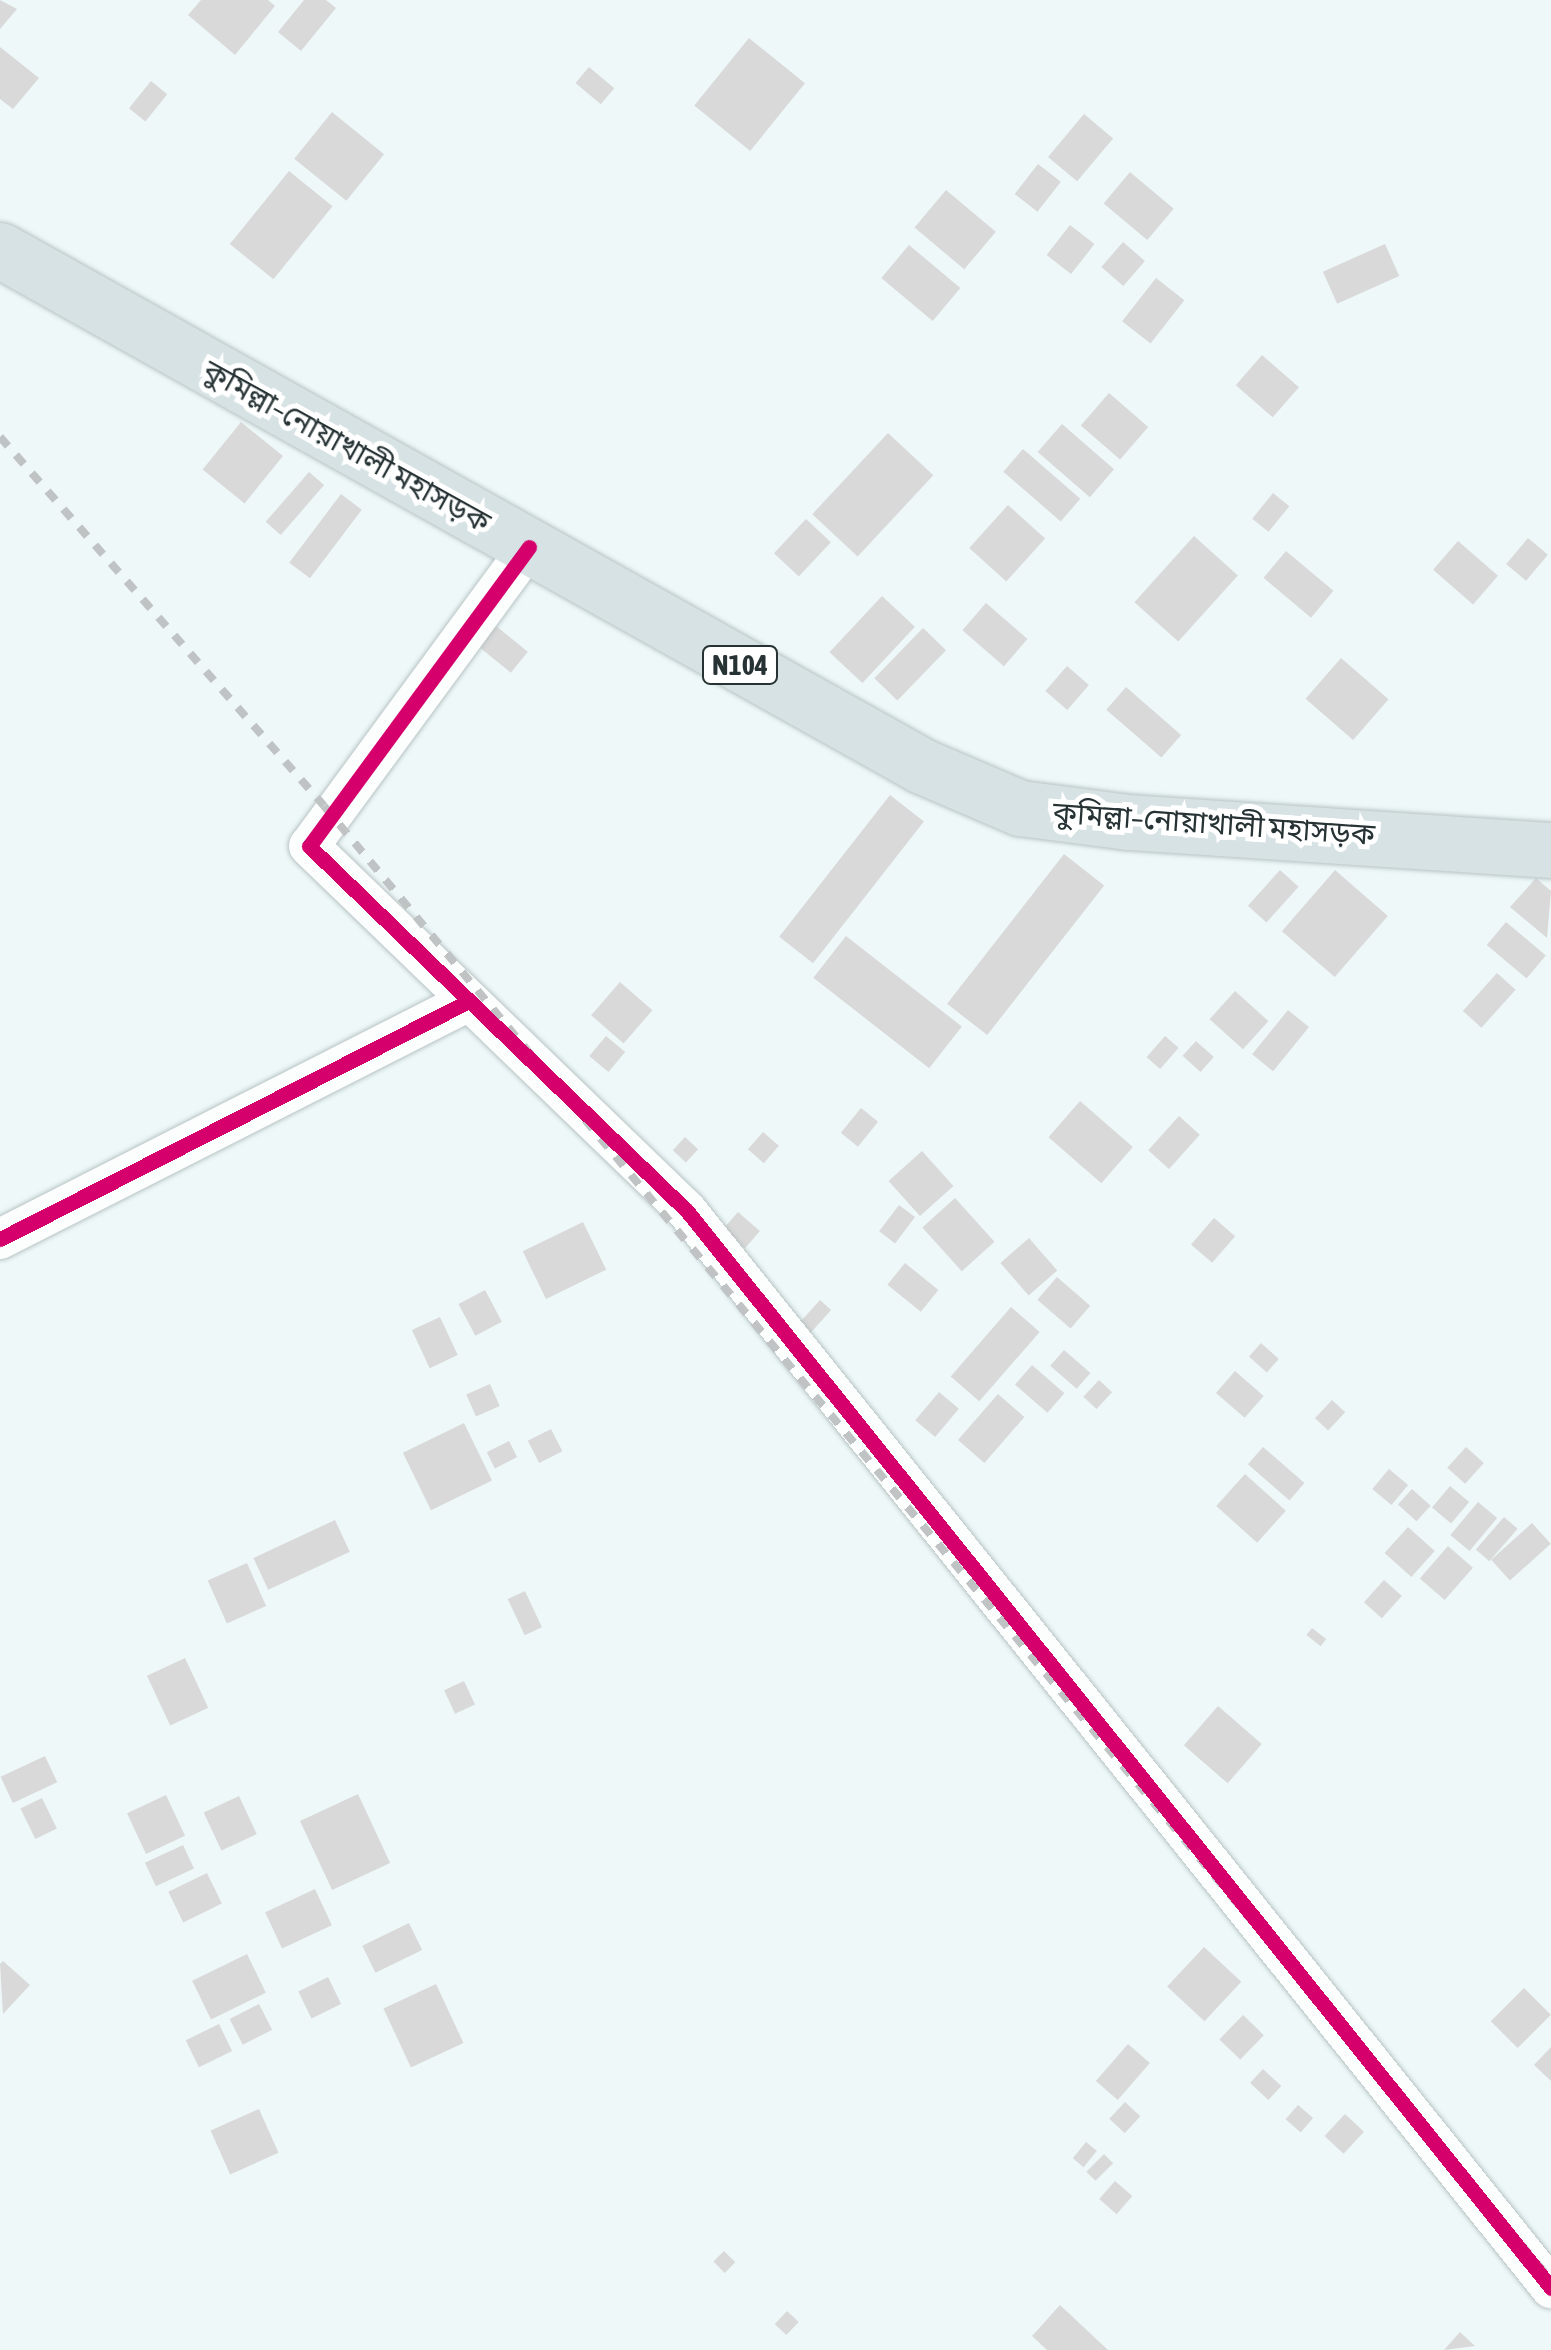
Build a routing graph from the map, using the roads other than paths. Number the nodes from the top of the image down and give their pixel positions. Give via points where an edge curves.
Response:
1 (0, 250) edge
2 (529, 547) junction
3 (1551, 850) edge
4 (468, 1000) junction
5 (0, 1239) edge
6 (1551, 2288) edge

1 - 2 highway, কুমিল্লা–নোয়াখালী মহাসড়ক / N104
2 - 3 highway, কুমিল্লা–নোয়াখালী মহাসড়ক / N104 via 922,766 1020,808 1128,822
2 - 4 street via 309,846
4 - 5 street
4 - 6 street via 687,1211

